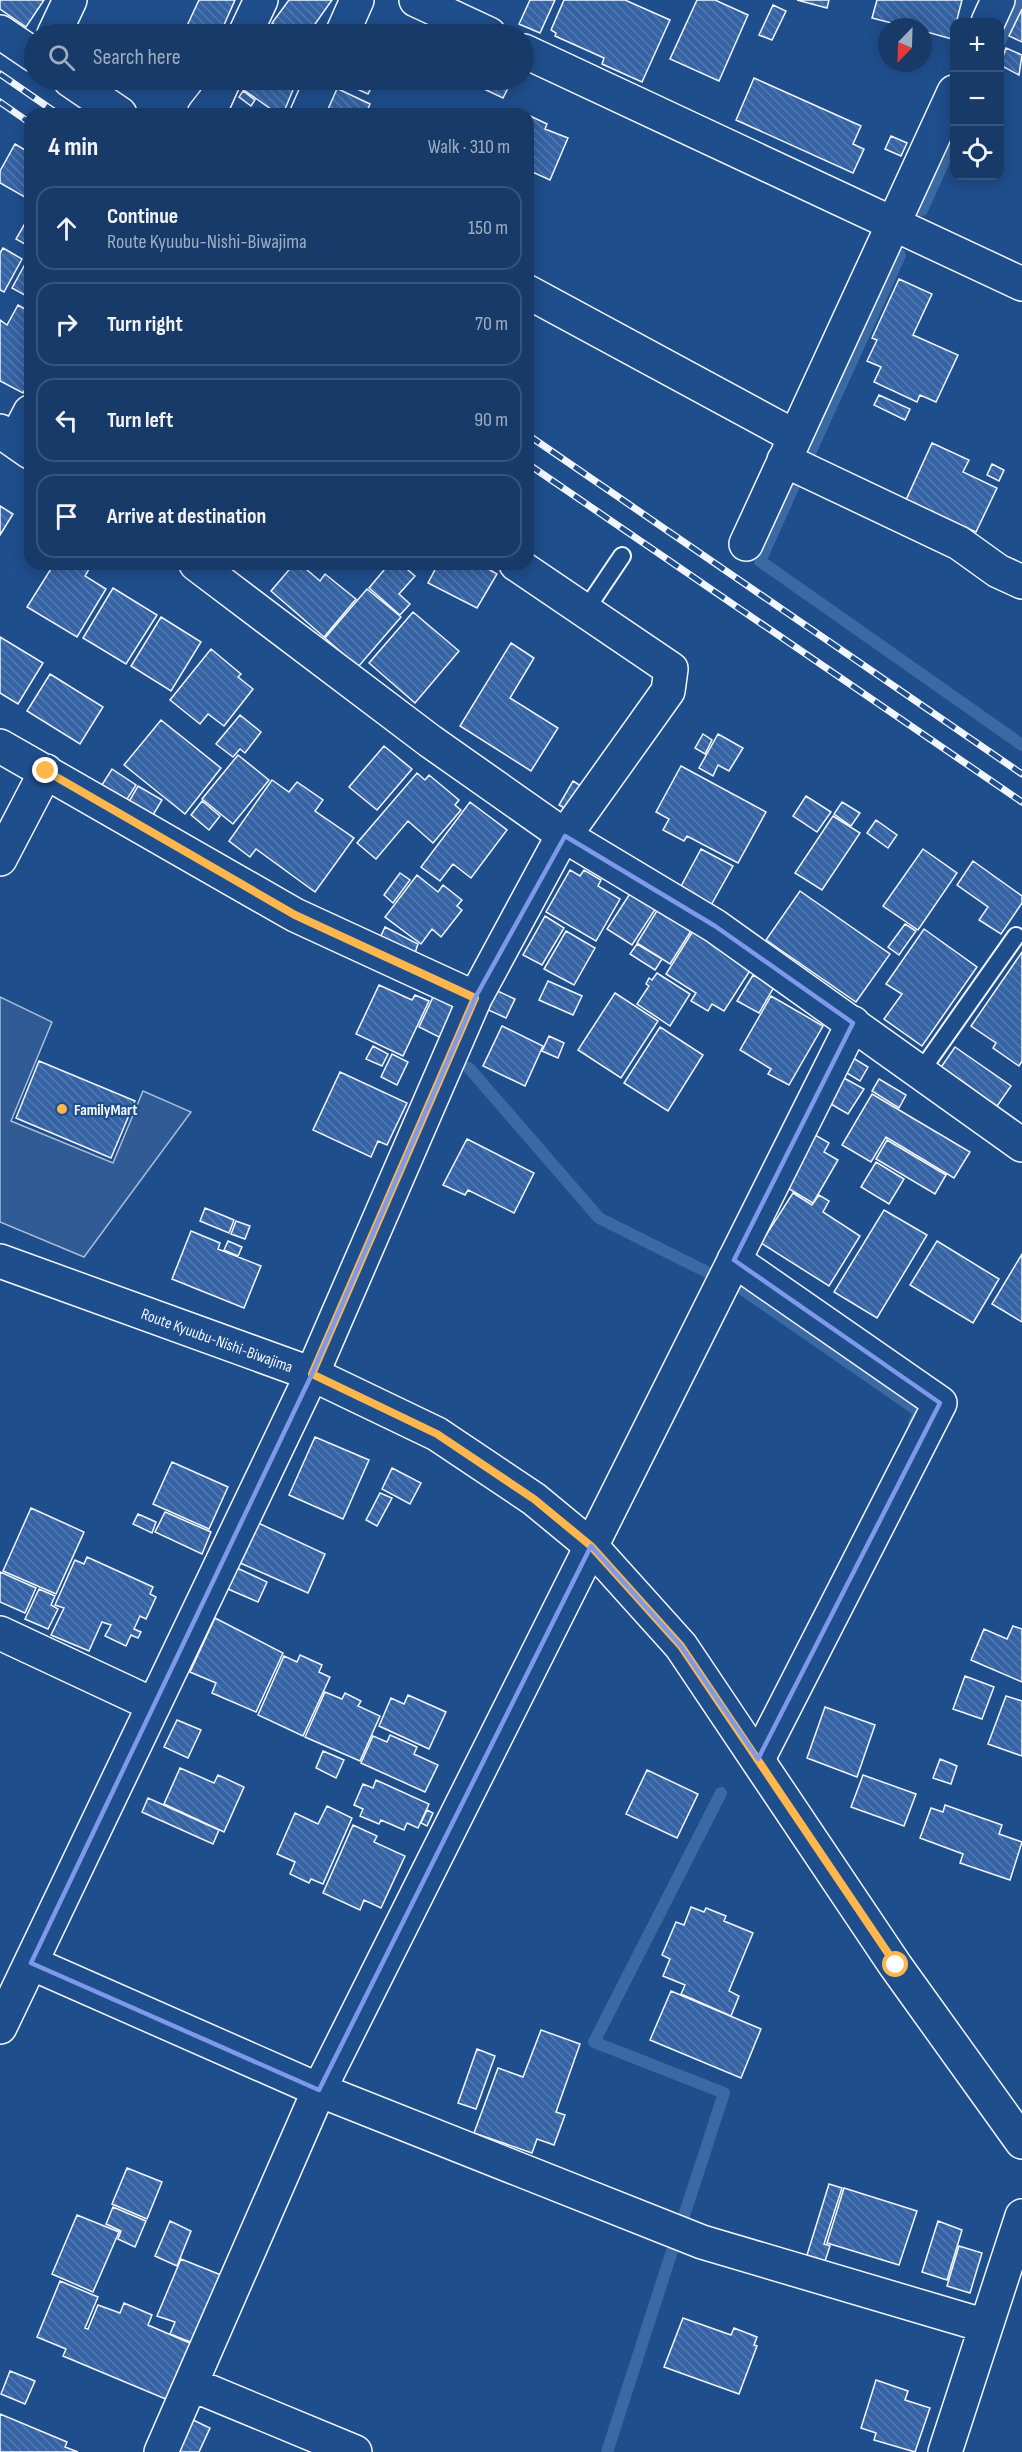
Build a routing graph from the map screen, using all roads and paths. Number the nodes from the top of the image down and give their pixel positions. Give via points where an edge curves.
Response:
1 (70, 0) edge
2 (261, 0) edge
3 (357, 0) edge
4 (416, 0) edge
5 (998, 0) edge
6 (990, 18) edge
7 (59, 24) edge
8 (250, 24) edge
9 (346, 24) edge
10 (468, 24) edge
11 (0, 32) edge
12 (24, 48) edge
13 (534, 56) edge
14 (85, 90) edge
15 (220, 90) edge
16 (318, 90) edge
17 (950, 101) edge
18 (111, 108) edge
19 (209, 108) edge
20 (310, 108) edge
21 (892, 224) junction
22 (1022, 284) edge
23 (534, 296) edge
24 (24, 424) edge
25 (15, 442) edge
26 (789, 448) junction
27 (746, 544) dead end
28 (622, 556) dead end
29 (204, 570) edge
30 (525, 570) edge
31 (1022, 582) edge
32 (585, 611) junction
33 (0, 746) edge
34 (46, 771) junction
35 (565, 836) junction
36 (0, 859) edge
37 (1017, 936) dead end
38 (475, 998) junction
39 (852, 1023) junction
40 (921, 1071) junction
41 (1022, 1145) edge
42 (734, 1260) junction
43 (0, 1261) edge
44 (312, 1374) junction
45 (591, 1546) junction
46 (0, 1633) edge
47 (154, 1705) junction
48 (758, 1759) junction
49 (31, 1963) junction
50 (0, 2027) edge
51 (319, 2090) junction
52 (1022, 2142) edge
53 (1022, 2216) edge
54 (986, 2326) junction
55 (190, 2384) junction
56 (161, 2452) edge
57 (355, 2452) edge
58 (945, 2452) edge

1 - 7 street
2 - 8 street
3 - 9 street
4 - 10 street
5 - 6 street
11 - 12 street
13 - 21 street
14 - 18 street
15 - 19 street
16 - 20 street
17 - 21 street
21 - 22 street
21 - 26 street
23 - 26 street
24 - 25 street
26 - 27 street
26 - 31 street
28 - 32 lane
29 - 35 street via 430,741
30 - 32 street
32 - 35 street via 671,669 671,679 668,691
33 - 34 street
34 - 36 street
34 - 38 street via 295,915
35 - 38 street
35 - 39 street via 715,926
37 - 40 lane
38 - 44 street
39 - 40 street
39 - 42 street
40 - 41 street
42 - 45 street
42 - 48 street via 940,1403
43 - 44 street, Route Kyuubu-Nishi-Biwajima
44 - 45 street, Route Kyuubu-Nishi-Biwajima via 437,1434 534,1499
44 - 47 street
45 - 48 street, Route Kyuubu-Nishi-Biwajima via 681,1646
45 - 51 street
46 - 47 street
47 - 49 street
48 - 52 street, Route Kyuubu-Nishi-Biwajima via 896,1965
49 - 50 street
49 - 51 street
51 - 54 street via 702,2242
51 - 55 street
53 - 54 street
54 - 58 street
55 - 56 street
55 - 57 street

